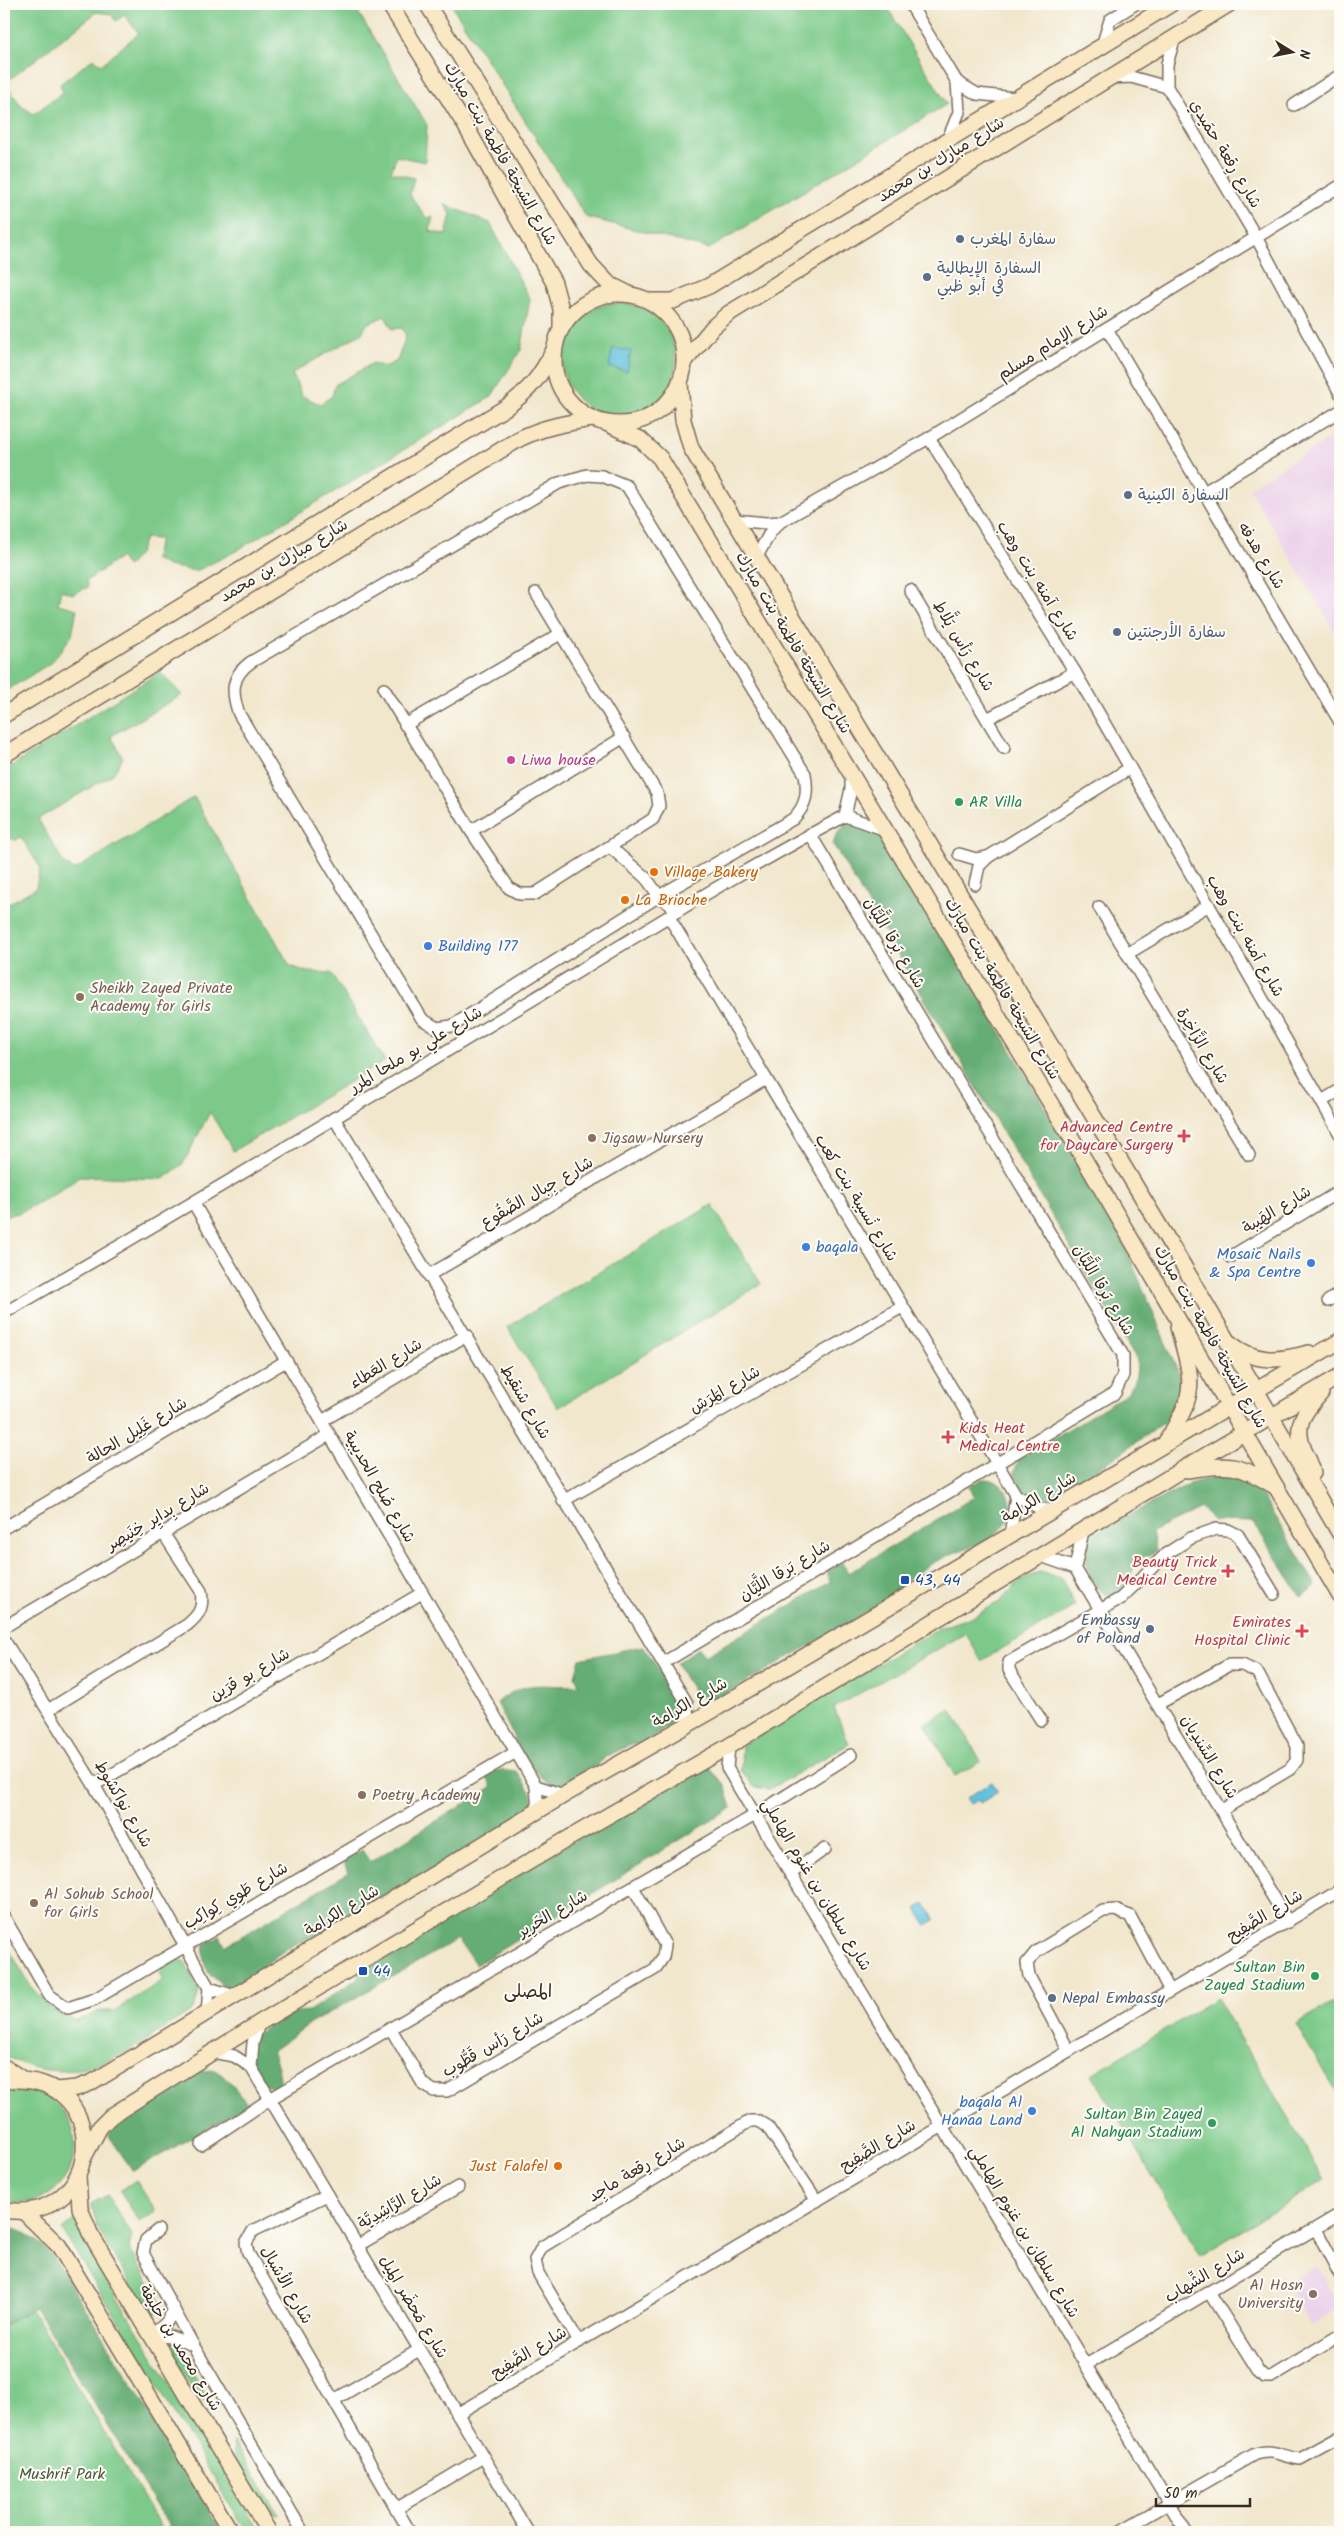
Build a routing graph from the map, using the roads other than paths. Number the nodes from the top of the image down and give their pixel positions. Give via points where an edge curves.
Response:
1 (389, 4) edge
2 (427, 4) edge
3 (910, 4) edge
4 (1136, 4) edge
5 (1171, 4) edge
6 (1229, 4) edge
7 (1175, 36) junction
8 (1102, 46) junction
9 (1340, 75) edge
10 (1108, 78) junction
11 (958, 82) junction
12 (1167, 87) junction
13 (1015, 98) junction
14 (1294, 105) dead end
15 (948, 139) junction
16 (1340, 186) edge
17 (1256, 238) junction
18 (631, 295) junction
19 (650, 301) junction
20 (1107, 329) junction
21 (561, 330) junction
22 (554, 350) junction
23 (684, 361) junction
24 (680, 383) junction
25 (1340, 393) edge
26 (1340, 411) edge
27 (592, 419) junction
28 (608, 424) junction
29 (929, 438) junction
30 (1204, 492) junction
31 (734, 520) junction
32 (780, 522) junction
33 (756, 558) junction
34 (910, 590) dead end
35 (536, 593) dead end
36 (560, 634) junction
37 (1075, 672) junction
38 (384, 689) dead end
39 (4, 715) edge
40 (987, 720) junction
41 (1340, 722) edge
42 (405, 725) junction
43 (624, 737) junction
44 (1004, 748) dead end
45 (4, 755) edge
46 (1130, 768) junction
47 (850, 771) junction
48 (845, 816) junction
49 (886, 830) junction
50 (470, 832) junction
51 (810, 834) junction
52 (610, 847) junction
53 (959, 854) dead end
54 (988, 857) junction
55 (975, 884) dead end
56 (659, 896) junction
57 (1209, 905) junction
58 (1099, 907) dead end
59 (673, 914) junction
60 (1127, 954) junction
61 (766, 1079) junction
62 (1340, 1090) edge
63 (1322, 1101) junction
64 (334, 1118) junction
65 (1340, 1134) edge
66 (1248, 1155) dead end
67 (1340, 1191) edge
68 (194, 1204) junction
69 (1230, 1257) dead end
70 (429, 1275) junction
71 (1340, 1293) edge
72 (1328, 1301) dead end
73 (902, 1307) junction
74 (1173, 1309) junction
75 (4, 1313) edge
76 (467, 1335) junction
77 (1226, 1340) junction
78 (1335, 1344) edge
79 (286, 1361) junction
80 (1336, 1379) edge
81 (1256, 1389) junction
82 (1230, 1405) junction
83 (1271, 1417) junction
84 (322, 1421) junction
85 (1245, 1432) junction
86 (329, 1434) junction
87 (1164, 1445) junction
88 (996, 1463) junction
89 (1178, 1472) junction
90 (1278, 1489) junction
91 (1315, 1489) junction
92 (1016, 1495) junction
93 (563, 1501) junction
94 (1052, 1511) junction
95 (4, 1528) edge
96 (1083, 1531) junction
97 (163, 1533) junction
98 (1340, 1534) edge
99 (1010, 1536) junction
100 (1041, 1556) junction
101 (1075, 1568) junction
102 (422, 1592) junction
103 (1274, 1594) dead end
104 (1340, 1596) edge
105 (1101, 1610) junction
106 (4, 1627) edge
107 (4, 1640) edge
108 (663, 1663) junction
109 (687, 1703) junction
110 (1158, 1704) junction
111 (48, 1710) junction
112 (710, 1712) junction
113 (1041, 1720) dead end
114 (688, 1725) junction
115 (729, 1746) junction
116 (516, 1752) junction
117 (851, 1755) dead end
118 (704, 1760) junction
119 (727, 1768) junction
120 (94, 1785) junction
121 (536, 1786) junction
122 (564, 1795) junction
123 (1222, 1810) junction
124 (538, 1812) junction
125 (755, 1816) junction
126 (825, 1849) dead end
127 (790, 1874) junction
128 (633, 1887) junction
129 (1340, 1890) edge
130 (4, 1917) edge
131 (1288, 1922) junction
132 (185, 1945) junction
133 (209, 1988) junction
134 (1170, 1992) junction
135 (235, 1996) junction
136 (207, 2013) junction
137 (260, 2023) junction
138 (391, 2029) junction
139 (1069, 2051) junction
140 (212, 2052) junction
141 (4, 2067) edge
142 (251, 2067) junction
143 (21, 2078) junction
144 (4, 2081) edge
145 (56, 2090) junction
146 (270, 2099) junction
147 (942, 2127) junction
148 (200, 2145) dead end
149 (84, 2157) junction
150 (78, 2176) junction
151 (458, 2187) dead end
152 (327, 2195) junction
153 (817, 2201) junction
154 (4, 2210) edge
155 (24, 2212) junction
156 (1340, 2214) edge
157 (1316, 2229) junction
158 (158, 2230) dead end
159 (357, 2246) junction
160 (1340, 2275) edge
161 (1209, 2292) junction
162 (174, 2310) junction
163 (152, 2335) junction
164 (1340, 2335) edge
165 (579, 2342) junction
166 (193, 2345) junction
167 (419, 2350) junction
168 (1086, 2365) junction
169 (334, 2400) junction
170 (457, 2414) junction
171 (1340, 2437) edge
172 (483, 2457) junction
173 (1170, 2503) junction
174 (396, 2509) junction
175 (232, 2532) edge
176 (270, 2532) edge
177 (303, 2532) edge
178 (410, 2532) edge
179 (528, 2532) edge
180 (1119, 2532) edge
181 (1186, 2532) edge

1 - 21 main road, شارع الشيخة فاطمة بنت مبارك via 466,125 554,283 561,309
2 - 18 main road, شارع الشيخة فاطمة بنت مبارك via 591,265 609,284
3 - 11 street
4 - 8 street via 1110,20
5 - 8 main road, شارع مبارك بن محمد
6 - 7 main road, شارع مبارك بن محمد
7 - 10 main road, شارع مبارك بن محمد
7 - 12 street via 1167,64
8 - 13 main road, شارع مبارك بن محمد
9 - 14 street
10 - 12 street via 1131,77
10 - 23 main road, شارع مبارك بن محمد via 728,314 703,337
11 - 13 street via 977,94
11 - 15 street via 959,112
12 - 17 street, شارع رِقعة حمَيدي
13 - 15 main road, شارع مبارك بن محمد
15 - 19 main road, شارع مبارك بن محمد via 709,286 673,301
16 - 17 street, شارع الإمام مسلم
17 - 20 street, شارع الإمام مسلم
17 - 25 street, شارع رِقعة حمَيدي
18 - 19 main road
18 - 21 main road via 598,297 570,316
19 - 23 main road via 676,326 683,343
20 - 29 street, شارع الإمام مسلم
20 - 30 street, شارع هدفه
21 - 22 main road
22 - 27 main road via 555,371 562,391 574,408
22 - 39 main road, شارع مبارك بن محمد via 540,378 506,408
23 - 24 main road
24 - 28 main road via 672,399 651,416 626,425
24 - 31 main road, شارع الشيخة فاطمة بنت مبارك via 683,420 690,448
26 - 30 street
27 - 28 main road
27 - 45 main road, شارع مبارك بن محمد via 560,423 519,439
28 - 47 main road, شارع الشيخة فاطمة بنت مبارك via 640,439 660,458
29 - 32 street, شارع الإمام مسلم
29 - 37 street, شارع آمنه بنت وهب
30 - 41 street, شارع هدفه
31 - 32 street, شارع الإمام مسلم
31 - 33 main road, شارع الشيخة فاطمة بنت مبارك
32 - 33 street, شارع الإمام مسلم via 770,531
33 - 77 main road, شارع الشيخة فاطمة بنت مبارك
34 - 40 street, شارع رَأس يَلَّاط
35 - 36 street
36 - 42 street
36 - 43 street
37 - 40 street
37 - 46 street, شارع آمنه بنت وهب
38 - 42 street
40 - 44 street, شارع رَأس يَلَّاط
42 - 50 street
43 - 50 street
43 - 52 street via 657,793 659,806 653,819
46 - 54 street
46 - 57 street, شارع آمنه بنت وهب
47 - 48 street via 851,789
47 - 49 main road, شارع الشيخة فاطمة بنت مبارك
48 - 49 street
48 - 51 street, شارع علي بو ملحا المرر
49 - 74 main road, شارع الشيخة فاطمة بنت مبارك
50 - 52 street via 509,888 520,894 535,894
51 - 59 street, شارع علي بو ملحا المرر
51 - 88 street, شارع بَرقا اللَّيَّان via 1123,1355 1124,1374 1115,1393
52 - 56 street via 646,878
53 - 54 street via 970,858
54 - 55 street via 979,866
56 - 56 street via 793,819 800,812 807,790 805,774 627,486 615,480 587,475 559,483 240,670 234,689 239,714 422,1019 431,1026 452,1026
56 - 59 street
57 - 60 street
57 - 63 street, شارع آمنه بنت وهب
58 - 60 street, شارع الزَّاخِرة
59 - 61 street, شارع نُسيبة بنت كعب
59 - 64 street, شارع علي بو ملحا المرر
60 - 66 street, شارع الزَّاخِرة
61 - 70 street, شارع جِبال الصَّقُوع
61 - 73 street, شارع نُسيبة بنت كعب
62 - 63 street
63 - 65 street
64 - 68 street, شارع علي بو ملحا المرر
64 - 70 street, شارع شنقيط
67 - 69 street, شارع الهَيبة
68 - 75 street, شارع علي بو ملحا المرر
68 - 79 street, شارع صُلح الحديبية
70 - 76 street, شارع شنقيط
71 - 72 street
73 - 88 street, شارع نُسيبة بنت كعب
73 - 93 street, شارع المَرَش
74 - 82 main road, شارع الشيخة فاطمة بنت مبارك
74 - 87 main road via 1190,1370 1190,1389 1183,1413
76 - 84 street, شارع العَطاء
76 - 93 street, شارع شنقيط
77 - 78 main road via 1245,1353 1268,1360 1284,1360
77 - 81 main road, شارع الشيخة فاطمة بنت مبارك
78 - 81 main road, شارع الكرامة
79 - 84 street, شارع صُلح الحديبية
79 - 95 street, شارع غَلِيل الحالة
80 - 83 main road
80 - 91 main road via 1305,1411 1299,1422 1299,1437 1312,1469
81 - 82 main road, شارع الكرامة
81 - 83 main road, شارع الشيخة فاطمة بنت مبارك
82 - 85 main road, شارع الشيخة فاطمة بنت مبارك
82 - 87 main road, شارع الكرامة
83 - 85 main road
83 - 91 main road, شارع الشيخة فاطمة بنت مبارك
84 - 86 street, شارع صُلح الحديبية
85 - 89 main road
85 - 90 main road, شارع الشيخة فاطمة بنت مبارك
86 - 97 street, شارع بِدايِر خِنَيصِر
86 - 102 street, شارع صُلح الحديبية
87 - 94 main road, شارع الكرامة
88 - 92 street, شارع نُسيبة بنت كعب
88 - 108 street, شارع بَرقا اللَّيَّان
89 - 90 main road via 1234,1466 1253,1473
89 - 96 main road
90 - 104 main road, شارع الشيخة فاطمة بنت مبارك
91 - 98 main road, شارع الشيخة فاطمة بنت مبارك
92 - 94 street, شارع نُسيبة بنت كعب via 1032,1506
92 - 99 street
93 - 108 street, شارع شنقيط
94 - 99 main road, شارع الكرامة
96 - 100 main road
96 - 101 street
97 - 106 street, شارع بِدايِر خِنَيصِر
97 - 111 street via 201,1591 200,1614 187,1626
99 - 112 main road, شارع الكرامة
100 - 101 street
100 - 115 main road
101 - 105 street, شارع السِّندِيان
102 - 116 street, شارع صُلح الحديبية
102 - 120 street, شارع بو قرَين
103 - 105 street via 1238,1535 1216,1529 1191,1538 1166,1554 1121,1598
105 - 110 street, شارع السِّندِيان
105 - 113 street via 1010,1662 1009,1670
107 - 111 street, شارع نواكشوط
108 - 109 street, شارع شنقيط
109 - 112 street
109 - 114 street, شارع شنقيط
110 - 123 street, شارع السِّندِيان
110 - 123 street via 1229,1665 1242,1665 1257,1672 1296,1746 1297,1760 1290,1769
111 - 120 street, شارع نواكشوط
112 - 114 main road, شارع الكرامة
114 - 122 main road, شارع الكرامة
115 - 118 main road
115 - 119 street
116 - 121 street, شارع صُلح الحديبية
116 - 132 street, شارع طَوِي كِواكِب
117 - 125 street, شارع الحَرِير
118 - 119 street
118 - 137 main road
119 - 125 street, شارع سلطان بن غنوم الهاملي
120 - 132 street, شارع نواكشوط
121 - 122 street
121 - 124 street, شارع صُلح الحديبية
122 - 124 main road, شارع الكرامة
123 - 131 street, شارع السِّندِيان
124 - 135 main road, شارع الكرامة
125 - 127 street, شارع سلطان بن غنوم الهاملي
125 - 128 street, شارع الحَرِير
126 - 127 street
127 - 147 street, شارع سلطان بن غنوم الهاملي
128 - 138 street, شارع الحَرِير
128 - 138 street, شارع رَأس قَطُّوب via 665,1944 663,1957 655,1968 448,2091 434,2091 423,2084
129 - 131 street, شارع الصَّفِيح
130 - 132 street, شارع طَوِي كِواكِب via 49,1995 68,2008 95,1999
131 - 134 street, شارع الصَّفِيح
132 - 133 street, شارع نواكشوط
133 - 135 street
133 - 136 street
134 - 139 street, شارع الصَّفِيح
134 - 139 street via 1130,1916 1115,1910 1103,1911 1036,1952 1027,1963 1029,1976
135 - 136 main road, شارع الكرامة
136 - 145 main road, شارع الكرامة via 93,2082
137 - 140 main road
137 - 142 street via 253,2042
138 - 146 street, شارع الحَرِير
139 - 147 street, شارع الصَّفِيح
140 - 142 street via 234,2056
140 - 149 main road via 111,2116 100,2127
141 - 143 main road
142 - 146 street, شارع مَحضَر المِيل
143 - 144 main road
143 - 145 main road
145 - 149 main road via 80,2119 85,2138
146 - 148 street
146 - 152 street, شارع مَحضَر المِيل
147 - 153 street, شارع الصَّفِيح
147 - 168 street, شارع سلطان بن غنوم الهاملي
149 - 150 main road
150 - 155 main road via 64,2194 46,2206
150 - 163 main road, شارع محمد بن خليفة via 80,2208 90,2233
151 - 159 street, شارع الرَّاشِدِيَّة
152 - 159 street, شارع مَحضَر المِيل
152 - 169 street, شارع الأشبال via 253,2231 246,2243 248,2253
153 - 165 street, شارع الصَّفِيح
153 - 165 street, شارع رِقعة ماجِد via 767,2126 759,2121 750,2121 542,2247 535,2260 538,2273
154 - 155 main road
155 - 175 main road via 58,2246
156 - 157 street, شارع الشِّهاب
157 - 160 street
157 - 161 street, شارع الشِّهاب
158 - 162 street via 146,2240 143,2253
159 - 167 street, شارع مَحضَر المِيل
161 - 164 street via 1265,2377 1272,2377
161 - 168 street, شارع الشِّهاب
162 - 163 street via 166,2323
162 - 166 street
163 - 166 street via 171,2337
163 - 176 main road, شارع محمد بن خليفة
165 - 170 street, شارع الصَّفِيح
166 - 177 street
167 - 169 street
167 - 170 street, شارع مَحضَر المِيل
168 - 173 street, شارع سلطان بن غنوم الهاملي
169 - 174 street, شارع الأشبال
170 - 172 street, شارع مَحضَر المِيل
171 - 173 street via 1300,2459 1276,2452 1255,2454
172 - 174 street
172 - 179 street, شارع مَحضَر المِيل
173 - 180 street
173 - 181 street, شارع سلطان بن غنوم الهاملي
174 - 178 street, شارع الأشبال

